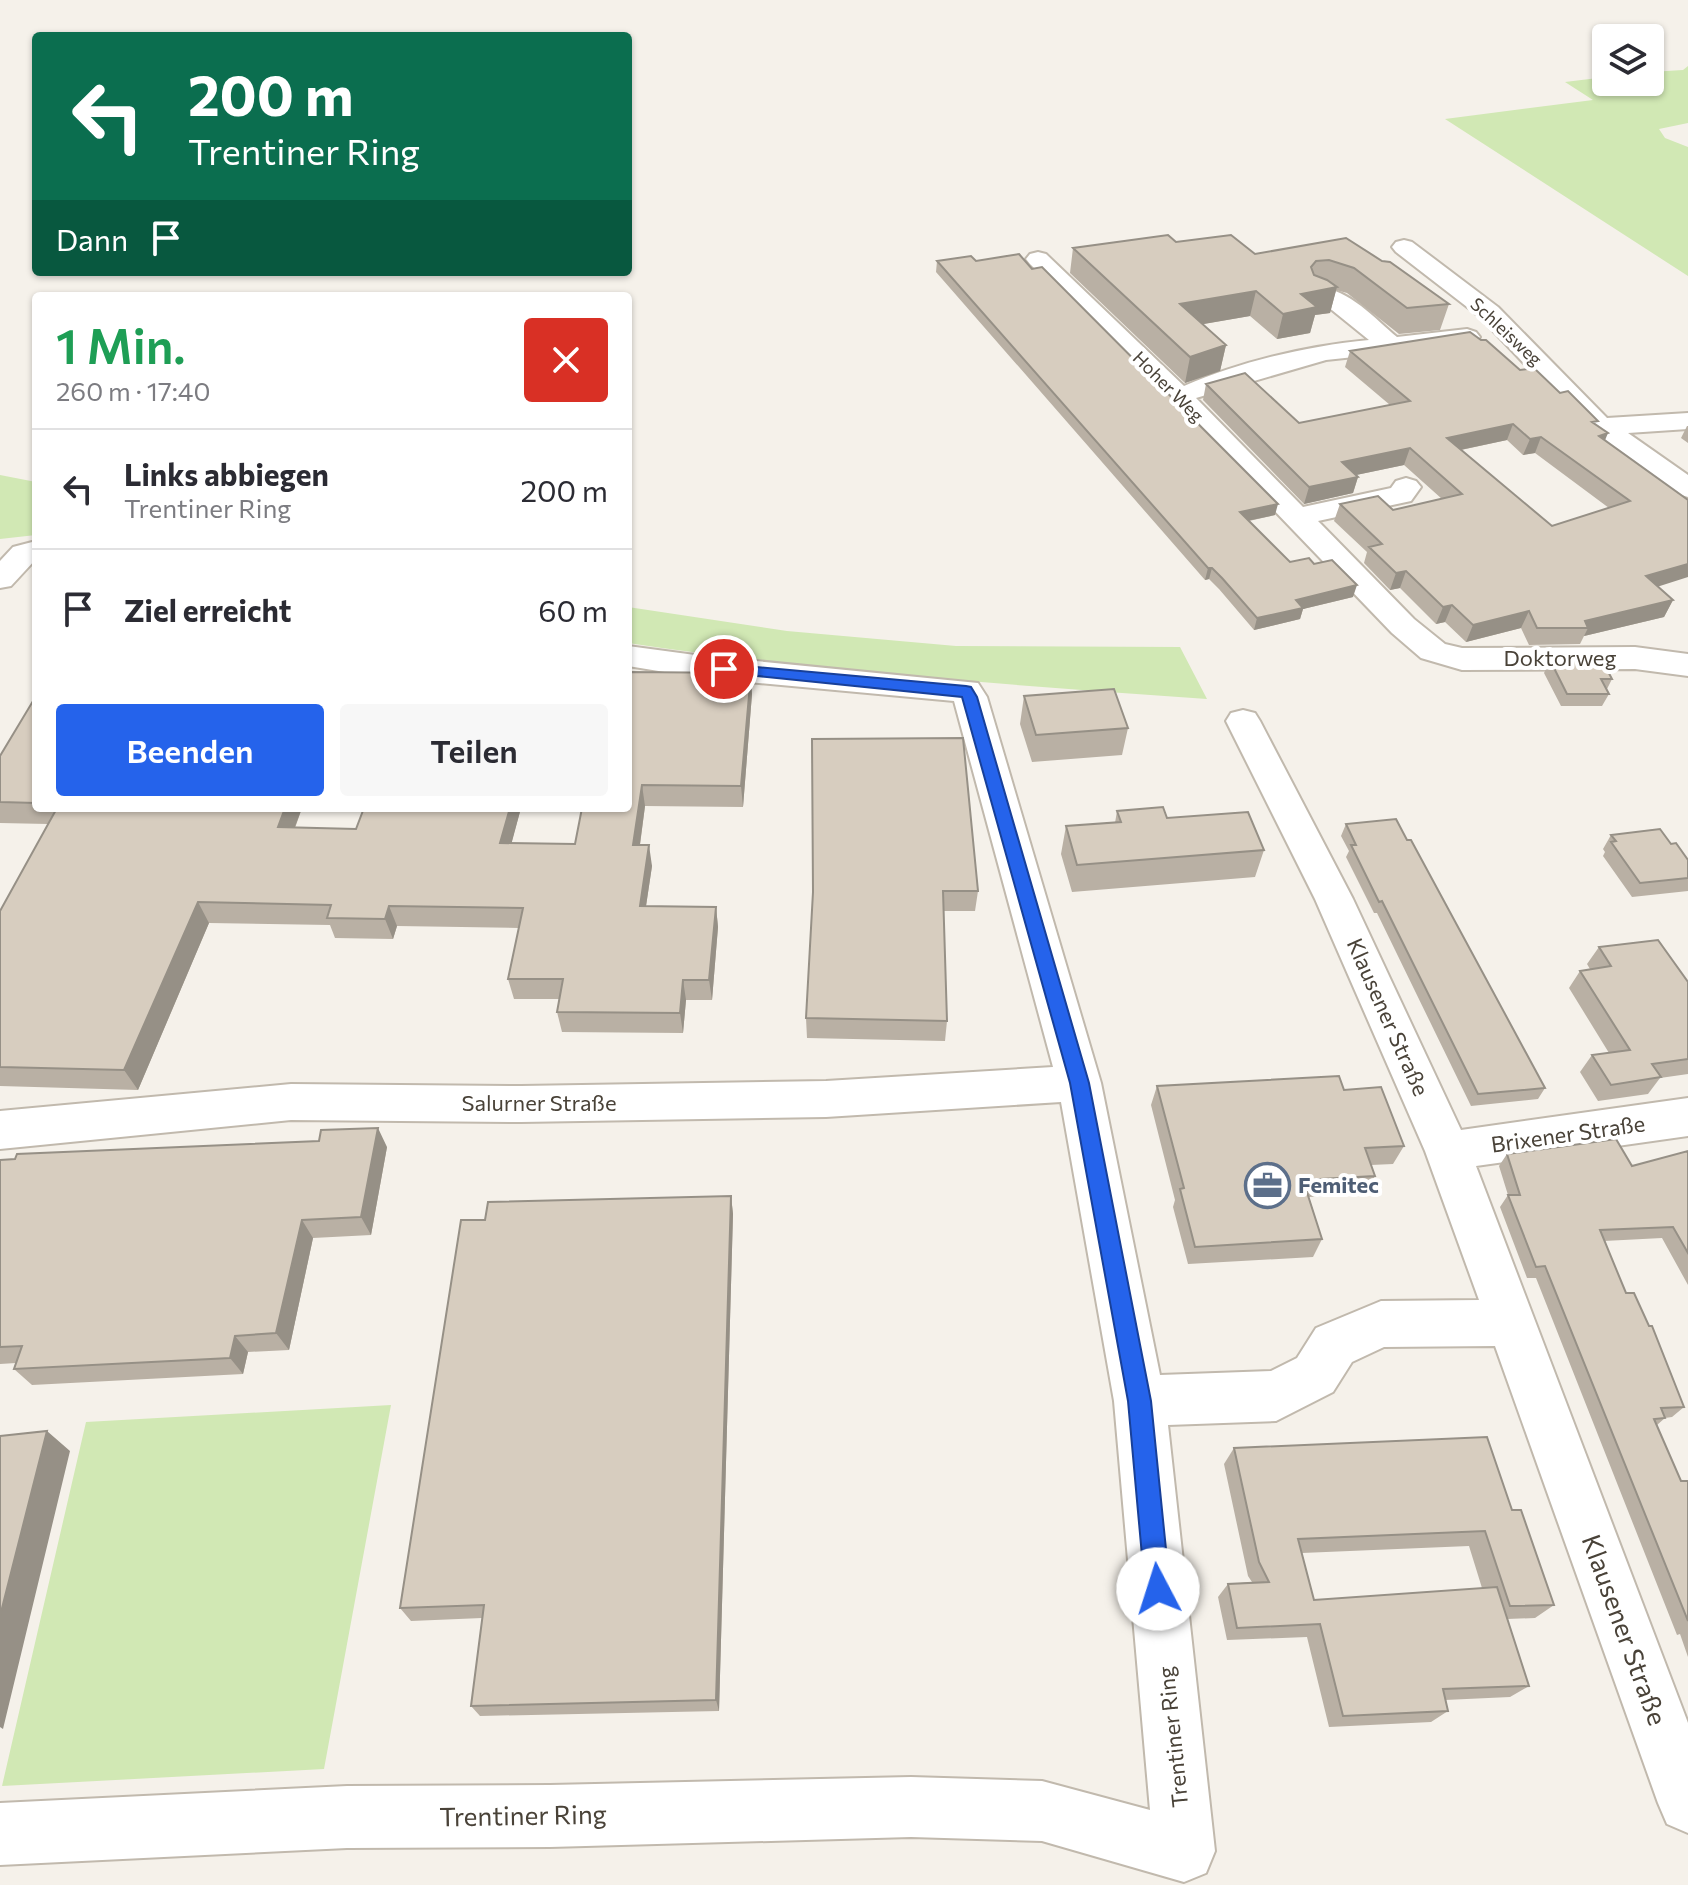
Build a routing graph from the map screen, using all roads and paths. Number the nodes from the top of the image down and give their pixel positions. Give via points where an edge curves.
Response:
1 (1404, 247) dead end
2 (1038, 259) dead end
3 (1319, 294) edge
4 (1511, 333) junction
5 (1389, 343) junction
6 (1179, 396) junction
7 (1688, 421) edge
8 (1600, 427) junction
9 (1406, 487) dead end
10 (1688, 488) edge
11 (1296, 517) junction
12 (32, 551) edge
13 (0, 579) edge
14 (1433, 651) joint
15 (632, 657) edge
16 (1688, 665) edge
17 (1243, 721) dead end
18 (1079, 1083) junction
19 (1688, 1117) edge
20 (0, 1130) edge
21 (1448, 1151) junction
22 (1509, 1323) junction
23 (1140, 1401) junction
24 (1688, 1803) edge
25 (0, 1834) edge
26 (1187, 1868) edge

1 - 4 street, Schleisweg
2 - 6 street, Hoher Weg
3 - 5 street via 1330,296
4 - 5 street
4 - 8 street, Schleisweg
5 - 6 street via 1325,352
6 - 11 street, Hoher Weg
7 - 8 street
8 - 10 street, Schleisweg
9 - 11 street via 1401,495
11 - 14 street, Hoher Weg
12 - 13 street
14 - 16 street, Doktorweg via 1462,659 1635,658
15 - 18 street, Trentiner Ring via 966,691
17 - 21 street, Klausener Straße via 1334,899
18 - 20 street, Salurner Straße via 826,1099 291,1102
18 - 23 street, Trentiner Ring
19 - 21 street, Brixener Straße
21 - 22 street, Klausener Straße
22 - 23 street via 1381,1324 1334,1345 1315,1375 1276,1396
22 - 24 street, Klausener Straße
23 - 26 street, Trentiner Ring
25 - 26 street, Trentiner Ring via 347,1817 911,1807 1042,1811

